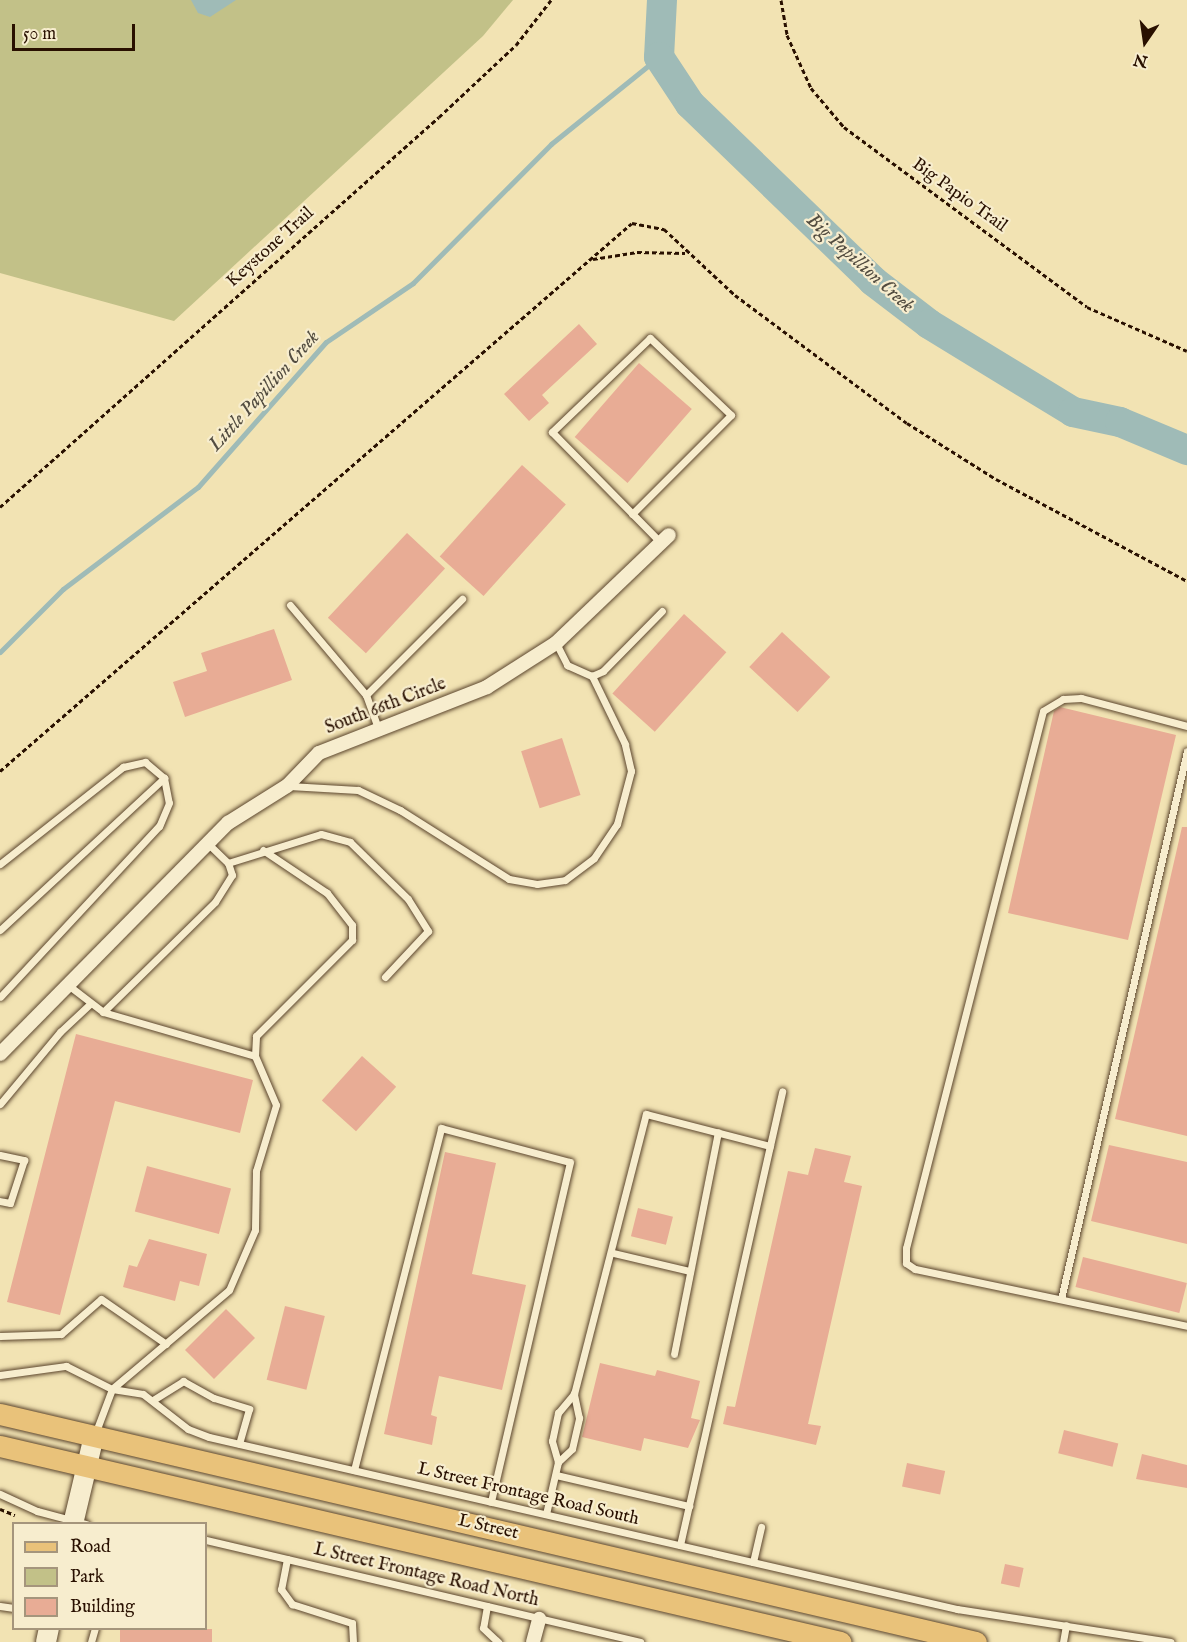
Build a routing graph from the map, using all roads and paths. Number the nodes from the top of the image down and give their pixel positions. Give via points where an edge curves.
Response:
1 (551, 0) edge
2 (781, 0) edge
3 (686, 252) junction
4 (591, 260) junction
5 (1187, 351) edge
6 (0, 507) edge
7 (632, 514) junction
8 (665, 539) joint
9 (1187, 581) edge
10 (462, 599) dead end
11 (290, 605) dead end
12 (662, 611) dead end
13 (556, 643) junction
14 (592, 676) junction
15 (366, 695) junction
16 (1187, 726) edge
17 (379, 731) junction
18 (1187, 751) edge
19 (0, 771) edge
20 (164, 778) junction
21 (287, 786) junction
22 (208, 844) junction
23 (262, 850) junction
24 (228, 863) junction
25 (0, 864) edge
26 (0, 930) edge
27 (385, 977) dead end
28 (68, 985) junction
29 (0, 997) edge
30 (91, 1003) junction
31 (103, 1012) junction
32 (0, 1054) edge
33 (255, 1056) junction
34 (782, 1091) dead end
35 (0, 1104) edge
36 (718, 1132) junction
37 (770, 1146) junction
38 (0, 1155) edge
39 (0, 1201) edge
40 (613, 1253) junction
41 (690, 1271) junction
42 (1061, 1299) junction
43 (1187, 1326) edge
44 (0, 1336) edge
45 (166, 1344) junction
46 (674, 1354) dead end
47 (0, 1375) edge
48 (112, 1389) junction
49 (574, 1394) junction
50 (153, 1400) junction
51 (0, 1414) edge
52 (94, 1436) junction
53 (239, 1444) junction
54 (0, 1446) edge
55 (558, 1462) junction
56 (87, 1466) junction
57 (354, 1470) junction
58 (556, 1474) junction
59 (0, 1494) edge
60 (491, 1502) junction
61 (689, 1506) junction
62 (546, 1514) junction
63 (75, 1522) edge
64 (78, 1522) edge
65 (761, 1527) dead end
66 (207, 1540) edge
67 (680, 1545) junction
68 (287, 1559) junction
69 (753, 1562) junction
70 (488, 1606) junction
71 (539, 1619) junction
72 (1066, 1625) junction
73 (353, 1642) edge
74 (498, 1642) edge
75 (534, 1642) edge
76 (640, 1642) edge
77 (840, 1642) edge
78 (976, 1642) edge
79 (1062, 1642) edge
80 (1170, 1642) edge

1 - 6 path, Keystone Trail via 516,45 439,117
2 - 5 path, Big Papio Trail via 786,35 810,88 844,128 1087,307
3 - 4 path via 636,252
3 - 4 path via 664,229 642,221 621,231
3 - 9 path via 839,376 907,423 996,479
4 - 19 path
7 - 7 lane via 552,432 650,338 731,415
7 - 8 lane
8 - 13 street, South 66th Circle
10 - 15 lane
11 - 15 lane
12 - 14 lane via 603,671
13 - 14 lane via 567,665
13 - 17 street, South 66th Circle via 487,687
14 - 21 lane via 625,744 631,771 617,824 594,858 565,880 537,884 509,879 400,810 358,790
15 - 17 lane
16 - 42 lane via 1081,698 1063,699 1044,711 906,1248 906,1263 915,1269
17 - 21 street, South 66th Circle via 319,753
18 - 42 lane
20 - 25 lane via 145,762 123,767
20 - 26 lane
20 - 29 lane via 169,803 159,826
21 - 22 street, South 66th Circle via 228,823
22 - 24 lane
22 - 28 street, South 66th Circle
23 - 24 lane
23 - 27 lane via 321,834 350,842 408,899 428,931
23 - 33 lane via 327,893 352,925 351,940 256,1036
24 - 31 lane via 232,875 215,902
28 - 30 lane
28 - 32 street, South 66th Circle
30 - 31 lane
30 - 35 lane via 60,1032
31 - 33 lane
33 - 45 lane via 276,1105 256,1171 255,1230 229,1290
34 - 37 lane
36 - 37 lane
36 - 40 lane via 646,1114
36 - 41 lane
37 - 61 lane
38 - 39 lane via 24,1160 9,1203
40 - 41 lane
40 - 49 lane
41 - 46 lane
42 - 43 lane
44 - 45 lane via 62,1334 101,1299
45 - 48 lane
47 - 48 lane, L Street Frontage Road South via 66,1366
48 - 50 lane, L Street Frontage Road South via 137,1391
48 - 52 lane
49 - 55 lane via 558,1413 552,1441
49 - 55 lane via 579,1418 572,1449
50 - 53 lane, L Street Frontage Road South via 188,1429
50 - 53 lane via 183,1381 214,1398 249,1409
51 - 52 main road, L Street
52 - 56 street
52 - 78 main road, L Street
53 - 57 lane, L Street Frontage Road South
54 - 56 main road, L Street
55 - 58 lane
56 - 64 street
56 - 77 main road, L Street
57 - 60 lane, L Street Frontage Road South
57 - 60 lane via 441,1128 570,1162
58 - 61 lane
58 - 62 lane
59 - 63 lane
60 - 62 lane, L Street Frontage Road South
61 - 67 lane
62 - 67 lane, L Street Frontage Road South
65 - 69 lane
66 - 68 lane, L Street Frontage Road North
67 - 69 lane, L Street Frontage Road South
68 - 70 lane, L Street Frontage Road North
68 - 73 lane via 281,1589 292,1604 352,1623
69 - 72 lane, L Street Frontage Road South via 957,1609
70 - 71 lane, L Street Frontage Road North
70 - 74 lane via 483,1628
71 - 75 street
71 - 76 lane, L Street Frontage Road North
72 - 79 lane
72 - 80 lane, L Street Frontage Road South

